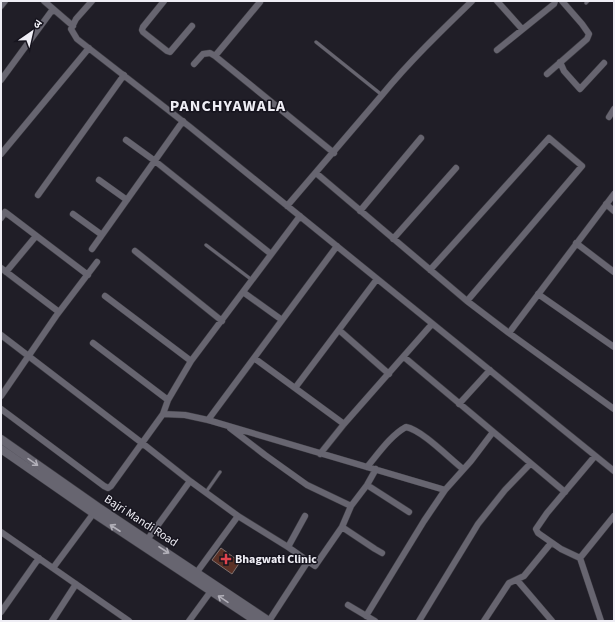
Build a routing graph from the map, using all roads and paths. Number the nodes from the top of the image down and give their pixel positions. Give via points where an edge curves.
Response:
1 (5, 1) edge
2 (44, 1) edge
3 (92, 1) edge
4 (164, 1) edge
5 (497, 1) edge
6 (555, 1) edge
7 (562, 1) edge
8 (260, 2) edge
9 (470, 2) edge
10 (1, 6) edge
11 (53, 9) junction
12 (73, 26) junction
13 (192, 26) dead end
14 (522, 29) junction
15 (316, 42) dead end
16 (89, 48) junction
17 (497, 50) dead end
18 (215, 56) junction
19 (560, 62) junction
20 (604, 63) dead end
21 (194, 64) dead end
22 (546, 74) dead end
23 (124, 75) junction
24 (1, 80) edge
25 (382, 95) junction
26 (614, 110) edge
27 (609, 117) dead end
28 (183, 121) junction
29 (421, 138) dead end
30 (126, 140) dead end
31 (334, 153) junction
32 (1, 154) edge
33 (155, 161) junction
34 (456, 168) dead end
35 (316, 173) junction
36 (99, 180) dead end
37 (614, 194) edge
38 (38, 195) dead end
39 (127, 200) junction
40 (606, 204) junction
41 (287, 206) junction
42 (360, 210) junction
43 (614, 211) edge
44 (73, 214) dead end
45 (300, 216) junction
46 (1, 218) edge
47 (102, 235) junction
48 (36, 236) junction
49 (393, 239) junction
50 (576, 243) junction
51 (206, 245) dead end
52 (337, 246) junction
53 (92, 249) dead end
54 (135, 251) dead end
55 (271, 254) junction
56 (97, 262) dead end
57 (4, 270) edge
58 (430, 270) junction
59 (614, 272) edge
60 (88, 275) junction
61 (377, 279) junction
62 (252, 280) junction
63 (244, 292) junction
64 (538, 294) junction
65 (105, 296) dead end
66 (467, 301) junction
67 (59, 312) junction
68 (282, 320) junction
69 (222, 321) junction
70 (432, 324) junction
71 (339, 330) junction
72 (508, 333) junction
73 (1, 335) edge
74 (92, 342) dead end
75 (614, 347) edge
76 (29, 356) junction
77 (254, 358) junction
78 (404, 358) junction
79 (191, 361) junction
80 (490, 370) junction
81 (389, 374) junction
82 (295, 388) junction
83 (1, 396) edge
84 (168, 400) junction
85 (459, 404) junction
86 (1, 409) edge
87 (614, 409) edge
88 (163, 414) junction
89 (208, 420) junction
90 (344, 424) junction
91 (227, 426) junction
92 (493, 432) junction
93 (1, 439) edge
94 (142, 443) junction
95 (1, 449) edge
96 (320, 454) junction
97 (595, 456) junction
98 (530, 464) junction
99 (367, 467) junction
100 (376, 469) junction
101 (463, 469) junction
102 (614, 471) edge
103 (220, 472) dead end
104 (190, 482) junction
105 (367, 485) junction
106 (445, 490) junction
107 (206, 492) junction
108 (565, 492) junction
109 (351, 506) junction
110 (96, 510) junction
111 (409, 512) dead end
112 (238, 516) junction
113 (305, 516) dead end
114 (614, 516) edge
115 (342, 527) junction
116 (1, 533) edge
117 (147, 540) junction
118 (550, 543) junction
119 (288, 547) junction
120 (382, 553) dead end
121 (39, 558) junction
122 (580, 558) junction
123 (308, 562) junction
124 (53, 568) junction
125 (197, 572) junction
126 (517, 580) junction
127 (76, 584) junction
128 (211, 591) junction
129 (348, 605) dead end
130 (1, 612) edge
131 (366, 616) junction
132 (52, 621) edge
133 (129, 621) edge
134 (189, 621) edge
135 (256, 621) edge
136 (269, 621) edge
137 (375, 621) edge
138 (419, 621) edge
139 (484, 621) edge
140 (552, 621) edge
141 (601, 621) edge

1 - 10 street
2 - 11 street
3 - 12 street
4 - 13 street via 143,27 143,32 170,52
5 - 14 street
6 - 14 street
7 - 19 street via 589,34 587,39
8 - 18 street
9 - 25 street
11 - 12 street
11 - 24 street
12 - 16 street via 71,29 78,39
14 - 17 street
15 - 25 lane
16 - 23 street
16 - 32 street
18 - 21 street via 210,53 203,54
18 - 31 street
19 - 20 street via 564,71 580,89
19 - 22 street
23 - 28 street
23 - 38 street
25 - 31 street
26 - 27 street
28 - 33 street
28 - 41 street
29 - 42 street
30 - 33 street
31 - 35 street
33 - 39 street
33 - 55 street
34 - 49 street
35 - 41 street
35 - 42 street
36 - 39 street
37 - 40 street
39 - 47 street
40 - 43 street
40 - 50 street
41 - 45 street
42 - 49 street
44 - 47 street
45 - 52 street
45 - 55 street
46 - 48 street via 5,212
47 - 53 street
48 - 57 street
48 - 60 street
49 - 58 street
50 - 59 street
50 - 64 street
51 - 62 lane
52 - 61 street
52 - 68 street
54 - 69 street
55 - 62 street
56 - 60 street
57 - 67 street
58 - 66 street
58 - 66 street via 549,138 582,166
60 - 67 street
61 - 70 street
61 - 71 street
62 - 63 street
63 - 68 street
63 - 69 street
64 - 72 street
64 - 75 street
65 - 79 street
66 - 72 street
67 - 76 street
68 - 77 street
69 - 79 street
70 - 78 street
70 - 80 street
71 - 81 street
71 - 82 street
72 - 87 street
73 - 76 street
74 - 84 street
76 - 83 street
76 - 94 street
77 - 82 street
77 - 89 street
78 - 81 street
78 - 85 street
79 - 84 street
80 - 85 street
80 - 97 street
81 - 90 street
82 - 90 street
84 - 88 street
85 - 92 street
86 - 94 street via 108,488
88 - 89 street via 185,414
88 - 94 street
89 - 91 street
90 - 96 street
91 - 96 street
91 - 109 street via 307,485
92 - 98 street
92 - 101 street
93 -> 110 street, Bajri Mandi Road
94 - 104 street
95 - 110 street
96 - 99 street
97 - 102 street
97 - 108 street
98 - 108 street
98 - 138 street via 478,524
99 - 100 street
99 - 101 street via 406,426 420,433
100 - 105 street
100 - 106 street
101 - 106 street
103 - 107 lane
104 - 107 street
104 - 117 street
105 - 109 street
105 - 111 street
106 - 131 street
107 - 112 street
108 - 118 street via 536,529
109 - 115 street
110 - 117 street, Bajri Mandi Road
110 - 124 street
128 -> 110 street
112 - 119 street
112 - 125 street
113 - 119 street
114 - 122 street
115 - 120 street
115 - 123 street via 315,566
116 - 121 street
117 -> 125 street, Bajri Mandi Road
118 - 122 street
118 - 126 street via 524,576
119 - 123 street
121 - 124 street
121 - 130 street
122 - 141 street
123 - 136 street
124 - 127 street
125 - 136 street, Bajri Mandi Road
126 - 139 street via 509,584
126 - 140 street
127 - 132 street
127 - 133 street
128 - 134 street
135 -> 128 street
129 - 131 street
131 - 137 street

